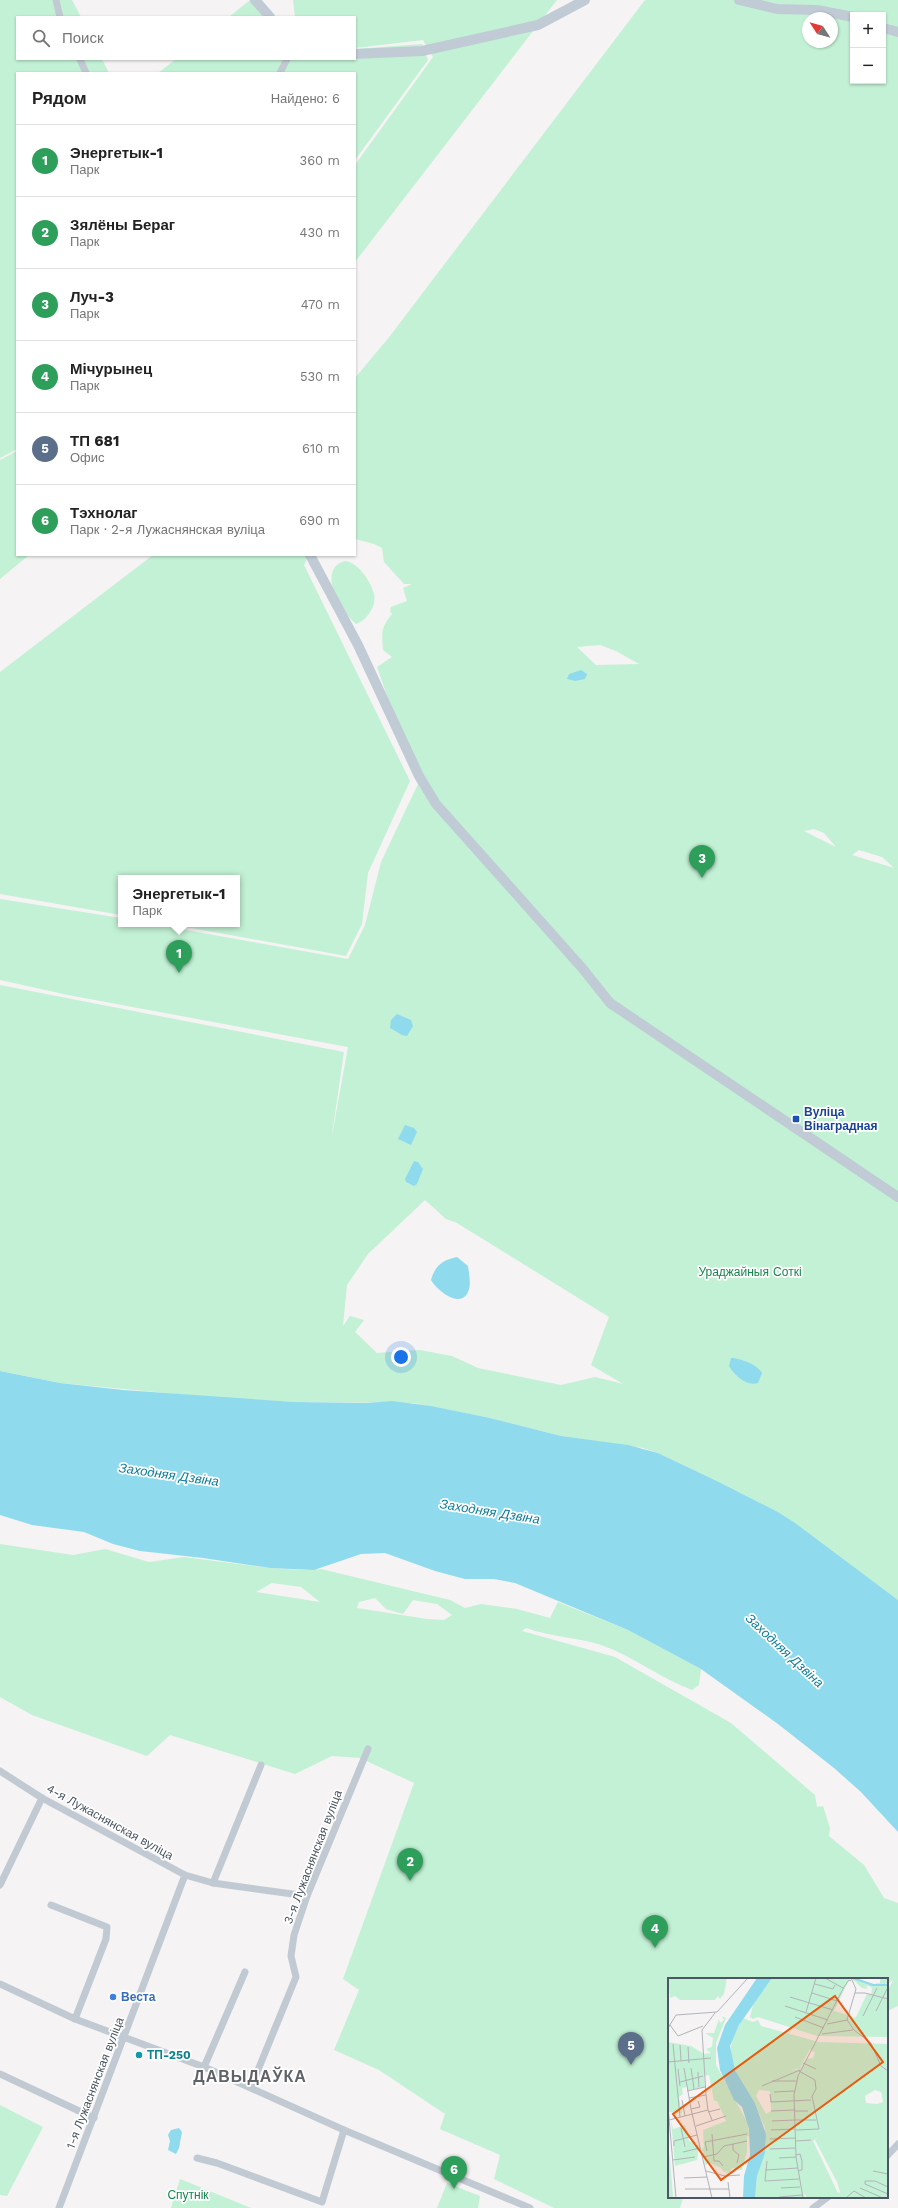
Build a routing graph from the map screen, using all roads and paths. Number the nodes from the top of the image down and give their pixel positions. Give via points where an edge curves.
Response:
1 (56, 0) edge
2 (255, 0) edge
3 (585, 0) edge
4 (739, 0) edge
5 (60, 16) edge
6 (269, 16) edge
7 (850, 16) edge
8 (886, 29) edge
9 (898, 32) edge
10 (356, 54) edge
11 (80, 60) edge
12 (287, 60) edge
13 (86, 72) edge
14 (281, 72) edge
15 (311, 556) edge
16 (898, 1196) edge
17 (368, 1749) dead end
18 (261, 1765) dead end
19 (0, 1771) edge
20 (42, 1798) junction
21 (185, 1875) junction
22 (213, 1883) junction
23 (0, 1885) edge
24 (307, 1896) junction
25 (51, 1905) dead end
26 (245, 1972) dead end
27 (0, 1984) edge
28 (75, 2019) junction
29 (124, 2038) junction
30 (204, 2067) junction
31 (0, 2074) edge
32 (251, 2087) junction
33 (94, 2118) junction
34 (344, 2130) junction
35 (898, 2144) edge
36 (888, 2155) edge
37 (197, 2158) dead end
38 (827, 2198) edge
39 (58, 2208) edge
40 (530, 2208) edge
41 (813, 2208) edge

1 - 5 street
2 - 6 street
3 - 10 street via 538,25 422,51
4 - 7 street via 777,9 817,10
8 - 9 street
11 - 13 street
12 - 14 street
15 - 16 street via 358,645 419,776 436,804 583,969 610,1003
17 - 24 street, 3-я Лужаснянская вуліца
18 - 22 street
19 - 20 street, 4-я Лужаснянская вуліца
20 - 21 street, 4-я Лужаснянская вуліца
20 - 23 street
21 - 22 street, 4-я Лужаснянская вуліца
21 - 29 street, 1-я Лужаснянская вуліца
22 - 24 street, 4-я Лужаснянская вуліца
24 - 32 street, 3-я Лужаснянская вуліца via 294,1935 291,1956 296,1977
25 - 28 street via 107,1927 106,1939
26 - 30 street
27 - 28 street
28 - 29 street
29 - 30 street
29 - 33 street, 1-я Лужаснянская вуліца
30 - 32 street
31 - 33 street
32 - 34 street
33 - 39 street, 1-я Лужаснянская вуліца
34 - 37 street via 322,2202
34 - 40 street
35 - 36 street
38 - 41 street

